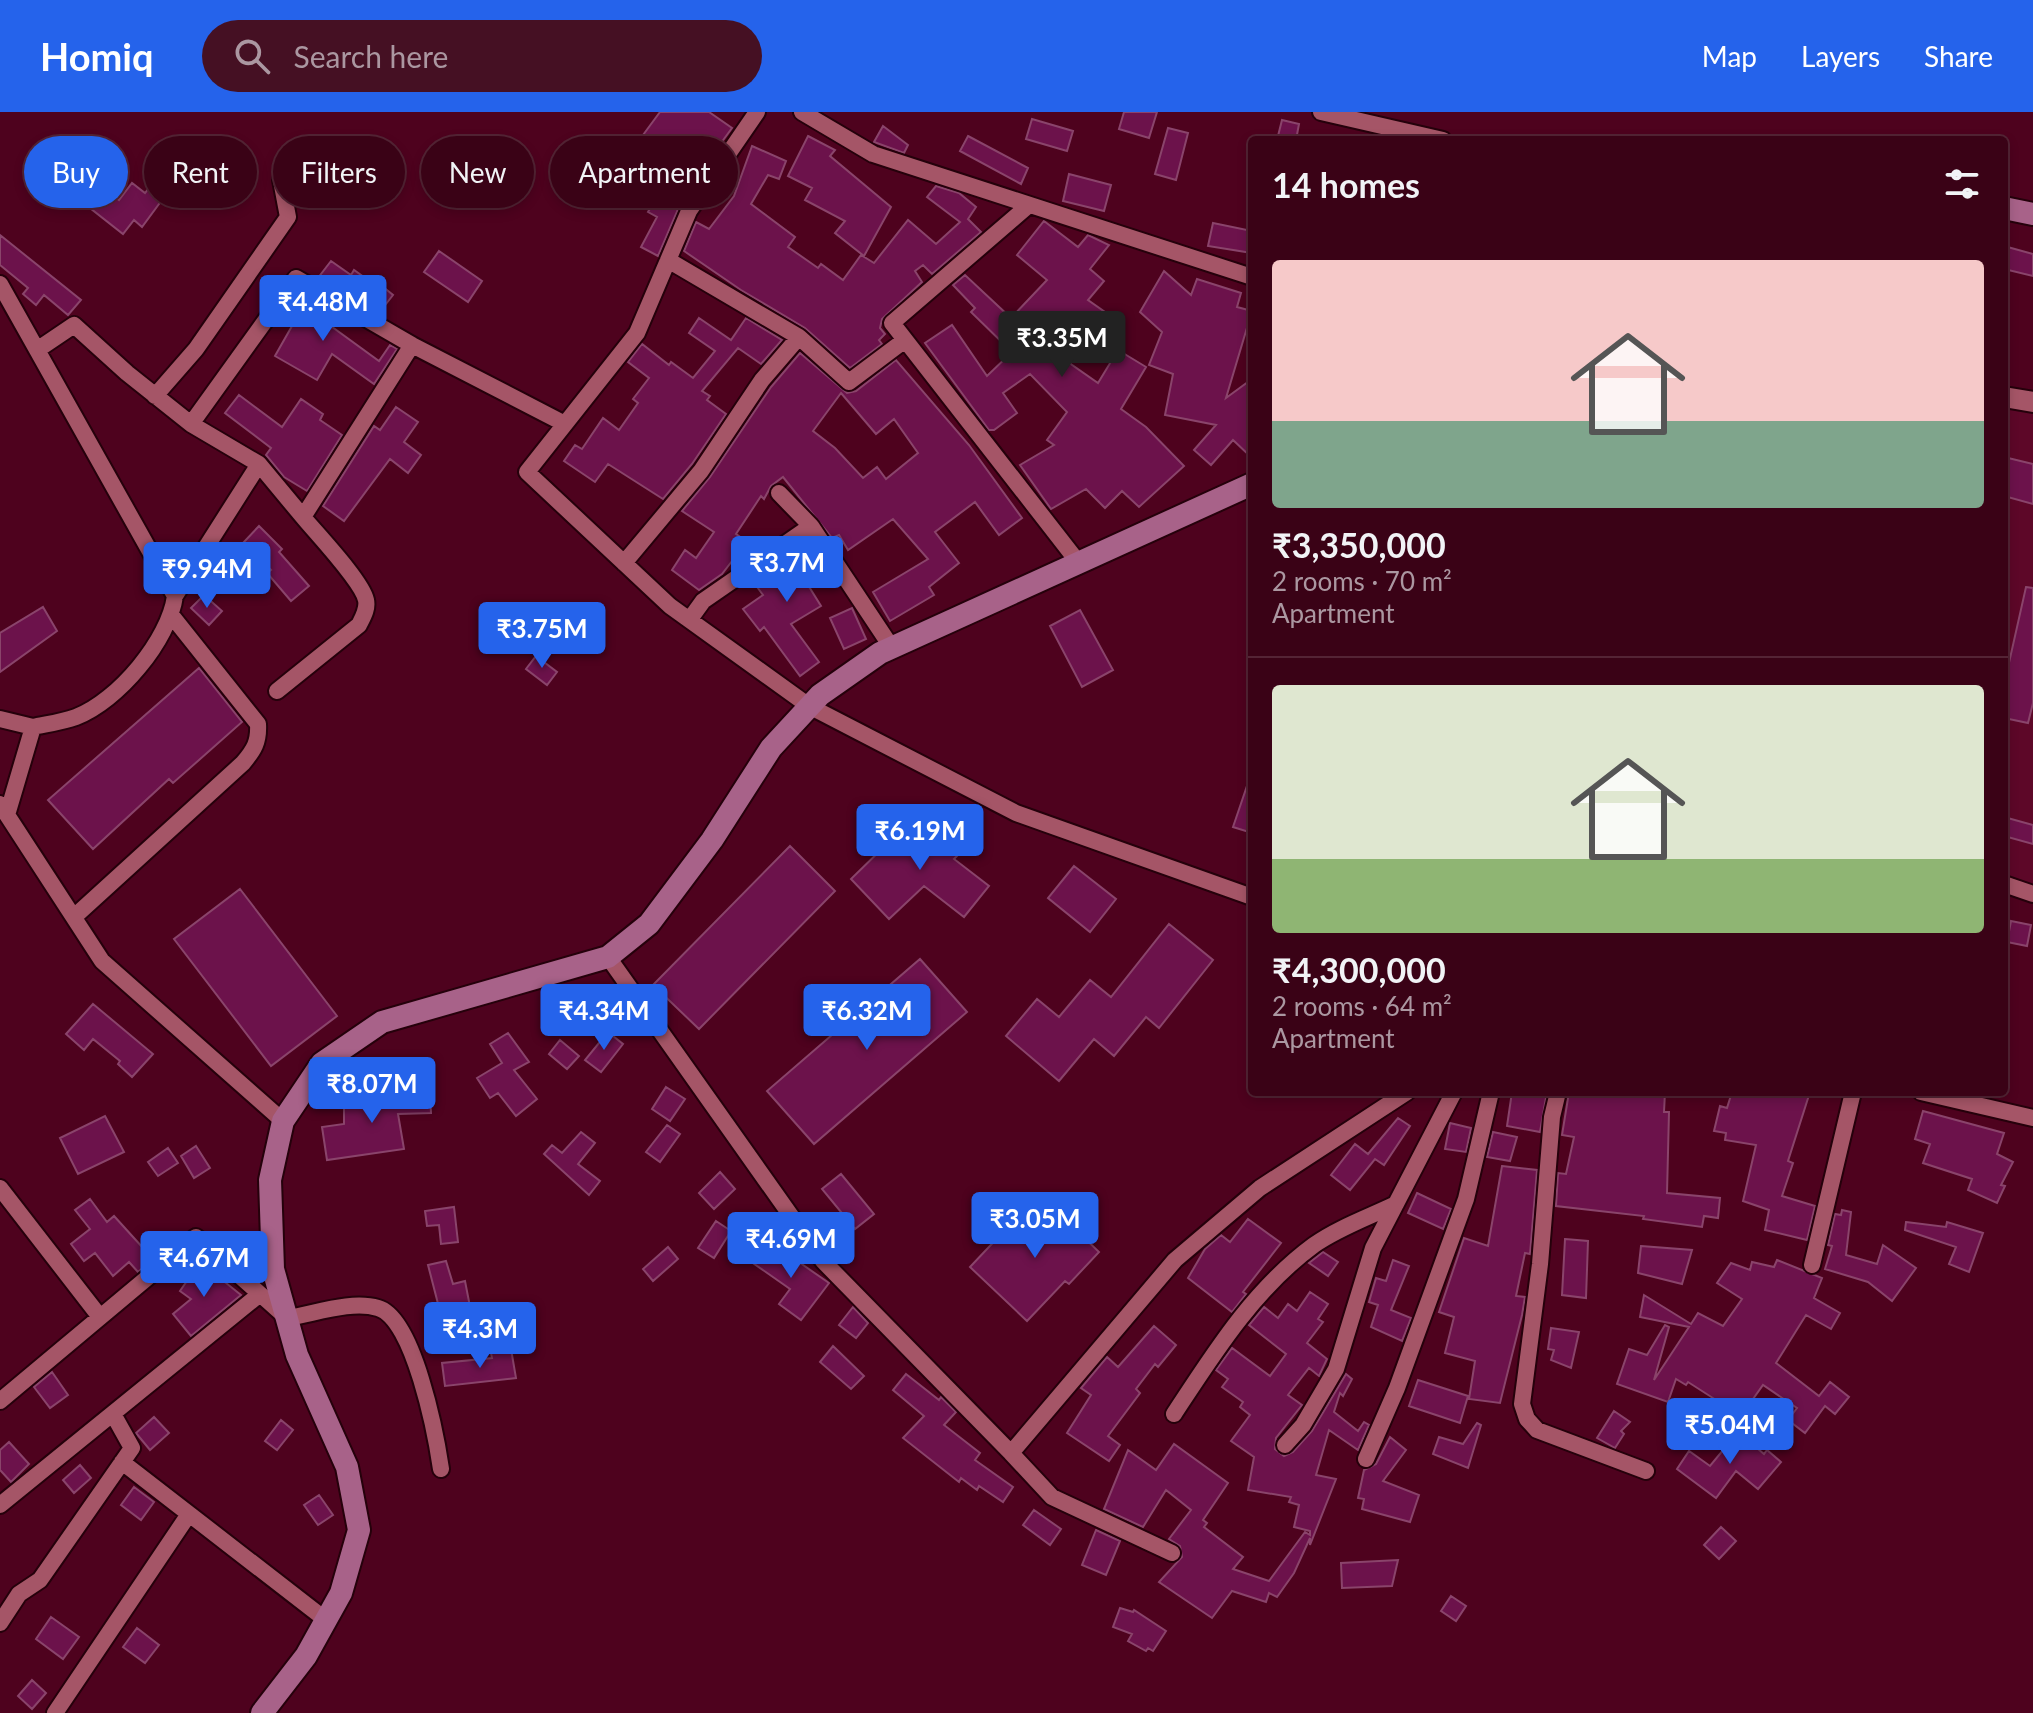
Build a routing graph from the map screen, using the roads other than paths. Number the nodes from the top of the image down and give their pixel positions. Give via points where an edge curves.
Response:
1 (757, 112) edge
2 (802, 112) edge
3 (1321, 112) edge
4 (1426, 136) edge
5 (1029, 205) junction
6 (286, 208) edge
7 (2008, 209) edge
8 (2033, 214) edge
9 (668, 260) junction
10 (1248, 276) edge
11 (0, 284) edge
12 (799, 337) junction
13 (905, 340) junction
14 (412, 345) junction
15 (37, 350) junction
16 (155, 396) junction
17 (2008, 398) edge
18 (2033, 402) edge
19 (191, 424) junction
20 (565, 424) junction
21 (259, 464) junction
22 (1248, 486) edge
23 (779, 493) dead end
24 (303, 517) junction
25 (811, 526) junction
26 (1078, 562) junction
27 (624, 563) junction
28 (175, 596) junction
29 (172, 616) junction
30 (690, 619) junction
31 (892, 648) junction
32 (277, 691) dead end
33 (809, 706) junction
34 (0, 719) edge
35 (33, 727) junction
36 (4, 809) edge
37 (2008, 885) edge
38 (2033, 894) edge
39 (1248, 896) edge
40 (74, 917) junction
41 (608, 957) junction
42 (1401, 1096) edge
43 (1452, 1096) edge
44 (1490, 1096) edge
45 (1557, 1096) edge
46 (1852, 1096) edge
47 (1938, 1096) edge
48 (2033, 1118) edge
49 (283, 1121) junction
50 (0, 1188) edge
51 (1396, 1204) junction
52 (1812, 1265) dead end
53 (260, 1294) junction
54 (100, 1317) junction
55 (287, 1318) junction
56 (0, 1401) edge
57 (113, 1414) junction
58 (1174, 1414) dead end
59 (1285, 1445) dead end
60 (1011, 1453) junction
61 (1366, 1459) dead end
62 (122, 1462) junction
63 (441, 1469) dead end
64 (1646, 1471) dead end
65 (0, 1505) edge
66 (189, 1514) junction
67 (1172, 1553) dead end
68 (326, 1620) junction
69 (0, 1623) edge
70 (55, 1713) edge
71 (262, 1713) edge

1 - 9 street via 689,211
2 - 5 street via 873,154
3 - 4 street
5 - 10 street
5 - 13 street via 892,323
6 - 16 street via 288,217 196,349
7 - 8 main road
9 - 12 street
9 - 20 street via 637,333
11 - 15 street
12 - 13 street via 849,382
12 - 27 street via 762,380 701,471
13 - 26 street
14 - 19 street via 296,278
14 - 20 street
14 - 24 street
15 - 16 street via 74,325
15 - 28 street
16 - 19 street
17 - 18 street
19 - 21 street
20 - 27 street via 527,472
21 - 24 street
21 - 28 street
22 - 26 main road
23 - 25 street
24 - 32 street via 359,586 365,611 359,625
25 - 30 street via 703,601
25 - 31 street
26 - 31 main road
27 - 30 street
28 - 29 street
29 - 35 street via 120,689 77,716
29 - 40 street via 258,724 259,737 243,763
30 - 33 street
31 - 33 main road
33 - 39 street via 1016,813
33 - 41 main road via 771,748 649,924
34 - 35 street
35 - 36 street
36 - 40 street
37 - 38 street
40 - 49 street via 102,961
41 - 49 main road via 382,1022 322,1063
41 - 60 street via 823,1261
42 - 60 street via 1260,1188 1175,1260
43 - 51 street
44 - 61 street via 1466,1199
45 - 64 street via 1522,1404 1537,1430
46 - 52 street
47 - 48 street
49 - 55 main road via 270,1180 273,1269
50 - 54 street
51 - 58 street via 1315,1244 1264,1288
51 - 59 street via 1373,1248 1336,1369
53 - 54 street via 196,1237
53 - 55 street
53 - 57 street
54 - 56 street
55 - 63 street via 364,1306 392,1315 410,1349 433,1417
55 - 68 main road via 297,1355 347,1467 359,1530 341,1593
57 - 62 street via 132,1448
57 - 65 street
60 - 67 street via 1052,1497
62 - 66 street
62 - 69 street via 40,1580 19,1594
66 - 68 street
66 - 70 street
68 - 71 main road

